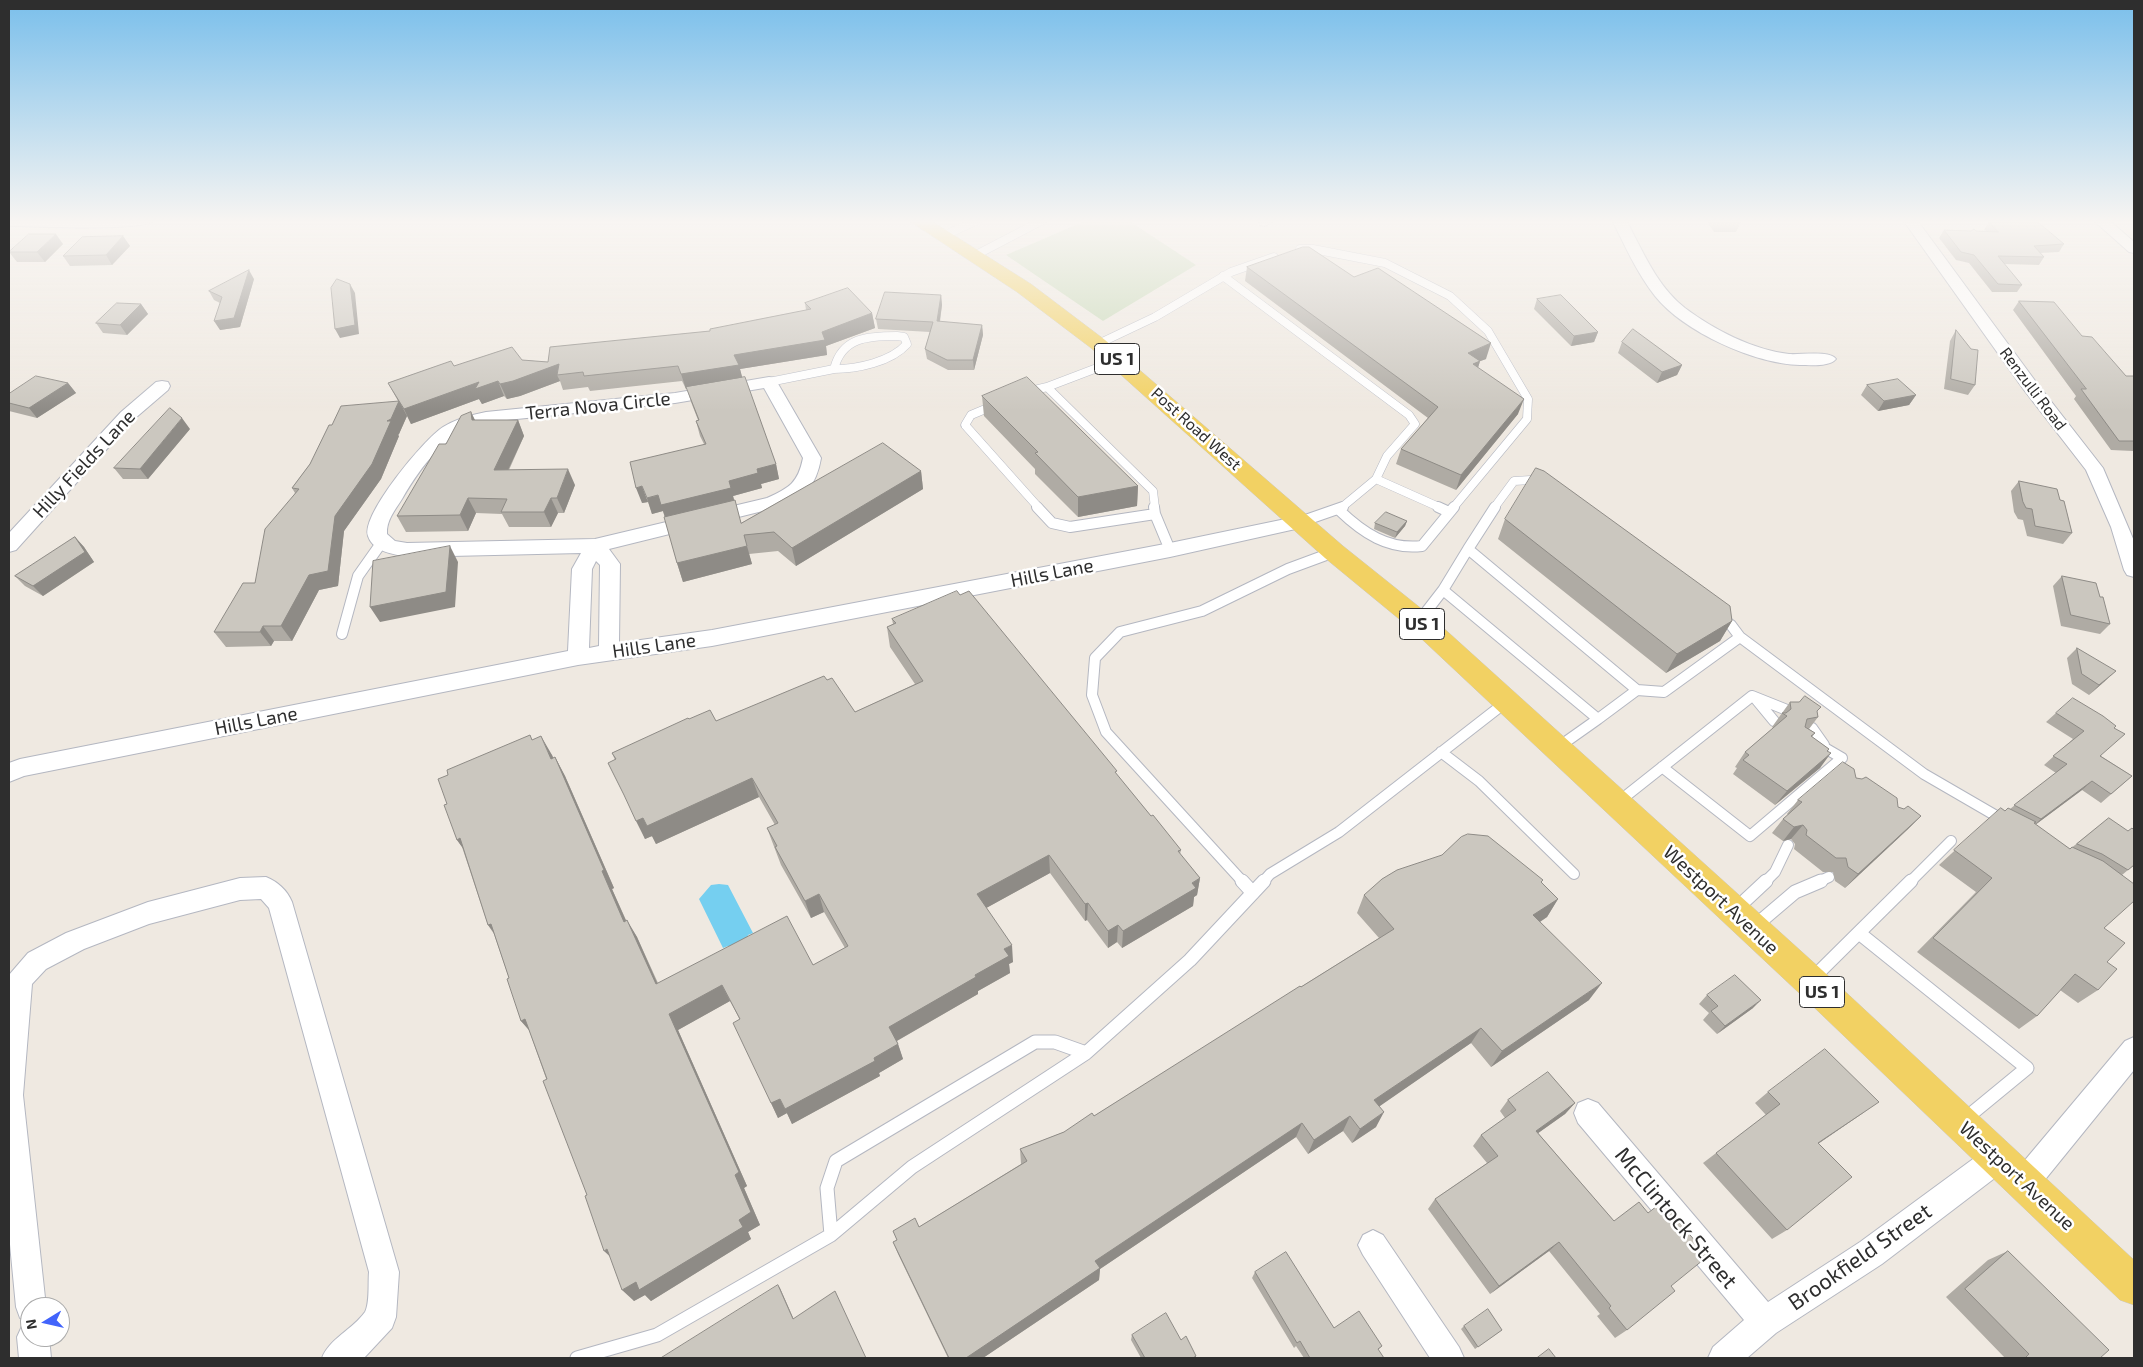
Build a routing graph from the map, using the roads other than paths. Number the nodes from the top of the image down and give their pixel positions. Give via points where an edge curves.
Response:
1 (1016, 284) edge
2 (1209, 284) edge
3 (1232, 284) edge
4 (1426, 284) edge
5 (1656, 284) edge
6 (1956, 284) edge
7 (1098, 344) junction
8 (1828, 359) dead end
9 (1118, 360) junction
10 (834, 369) junction
11 (769, 382) junction
12 (162, 386) dead end
13 (1047, 387) junction
14 (1021, 394) edge
15 (1004, 401) edge
16 (1376, 479) junction
17 (1547, 491) edge
18 (1339, 510) junction
19 (1449, 512) junction
20 (1155, 514) junction
21 (1300, 522) junction
22 (382, 542) junction
23 (9, 544) edge
24 (595, 546) junction
25 (1468, 549) junction
26 (1170, 550) junction
27 (1334, 552) junction
28 (2134, 570) edge
29 (1443, 590) junction
30 (1715, 613) edge
31 (1419, 621) junction
32 (342, 634) dead end
33 (1740, 637) junction
34 (609, 652) junction
35 (578, 657) junction
36 (1637, 690) junction
37 (1752, 696) junction
38 (1506, 702) junction
39 (1598, 718) junction
40 (1809, 734) edge
41 (1556, 748) junction
42 (1441, 752) junction
43 (1662, 767) junction
44 (9, 772) edge
45 (1616, 804) junction
46 (2016, 827) edge
47 (1951, 841) dead end
48 (1788, 845) dead end
49 (1574, 874) dead end
50 (1829, 877) dead end
51 (1253, 893) junction
52 (1743, 920) junction
53 (1859, 933) junction
54 (1810, 981) junction
55 (2134, 1050) edge
56 (1086, 1053) junction
57 (10, 1093) edge
58 (1588, 1113) dead end
59 (1960, 1123) junction
60 (1998, 1158) junction
61 (2025, 1182) junction
62 (831, 1234) junction
63 (1373, 1245) dead end
64 (2134, 1286) edge
65 (29, 1297) edge
66 (1765, 1322) junction
67 (338, 1358) edge
68 (577, 1358) edge
69 (1448, 1358) edge
70 (1724, 1358) edge

1 - 7 main road, Post Road West / US 1
2 - 7 lane via 1155,317
3 - 16 lane via 1409,415 1415,424 1387,456
4 - 19 lane via 1450,296 1488,331 1528,399 1527,419
5 - 8 street via 1668,301 1738,344 1783,358
6 - 28 street, Renzulli Road via 2094,468
7 - 9 main road, Post Road West / US 1
9 - 13 lane
9 - 21 main road, Post Road West / US 1
10 - 10 lane via 853,369 900,352 907,344 904,337 874,337 844,347 837,356
10 - 11 lane
11 - 22 street, Terra Nova Circle via 674,398 486,417 460,424 438,437 426,449 392,500 377,527 376,536
11 - 24 street via 812,458 809,474 797,489 782,499 761,506
12 - 23 street, Hilly Fields Lane via 127,416
13 - 14 lane
13 - 20 lane via 1152,491
15 - 20 lane via 971,415 965,425 1052,523 1070,527
16 - 18 lane
16 - 19 lane
17 - 25 lane via 1531,480 1514,481
18 - 19 lane via 1358,529 1396,547 1409,549 1422,546
18 - 21 lane
20 - 26 lane
21 - 26 street, Hills Lane
21 - 27 main road, Westport Avenue / US 1
22 - 24 street via 407,550
22 - 32 lane via 358,576
24 - 34 street via 610,564
24 - 35 street via 582,569
25 - 29 lane
25 - 36 lane
26 - 34 street, Hills Lane via 712,638
27 - 31 main road, Westport Avenue / US 1
27 - 51 lane via 1288,569 1202,612 1120,632 1095,658 1092,695 1106,732
29 - 31 lane
29 - 39 lane
30 - 33 lane
31 - 38 main road, Westport Avenue / US 1
33 - 36 lane via 1664,692
33 - 46 lane via 1924,774
34 - 35 street, Hills Lane
35 - 44 street, Hills Lane
36 - 39 lane
37 - 37 lane via 1780,715
37 - 43 lane
38 - 41 main road, Westport Avenue / US 1
38 - 42 lane
39 - 41 lane
40 - 43 lane via 1842,758 1750,836
41 - 45 main road, Westport Avenue / US 1
42 - 49 lane via 1479,780
42 - 51 lane via 1339,832 1270,874
43 - 45 lane
45 - 52 main road, Westport Avenue / US 1
47 - 53 lane
48 - 52 lane via 1775,872
50 - 52 lane
51 - 56 lane via 1190,960
52 - 54 main road, Westport Avenue / US 1
53 - 54 lane
53 - 59 lane via 2027,1068
54 - 59 main road, Westport Avenue / US 1
55 - 61 street
56 - 62 lane via 912,1167
56 - 62 lane via 1055,1042 1035,1042 836,1161 826,1200
57 - 65 street
57 - 67 street via 20,979 37,961 74,941 148,913 240,889 266,888 280,902 384,1272 381,1317 348,1352
58 - 66 street, McClintock Street
59 - 60 main road, Westport Avenue / US 1
60 - 61 main road, Westport Avenue / US 1
60 - 66 street, Brookfield Street via 1871,1253
61 - 64 main road, Westport Avenue / US 1
62 - 68 lane via 658,1335
63 - 69 street
66 - 70 street, Brookfield Street

